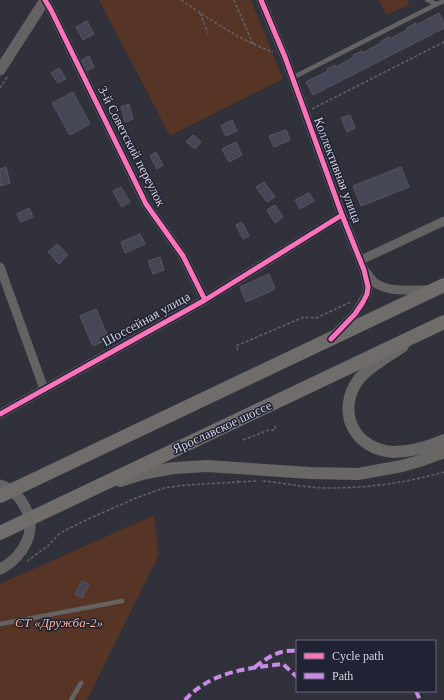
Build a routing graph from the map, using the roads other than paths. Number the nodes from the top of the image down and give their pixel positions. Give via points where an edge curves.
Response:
1 (45, 0) edge
2 (260, 0) edge
3 (427, 0) edge
4 (444, 1) edge
5 (437, 4) junction
6 (0, 70) edge
7 (292, 78) junction
8 (342, 215) junction
9 (444, 221) edge
10 (361, 260) junction
11 (0, 267) edge
12 (364, 270) junction
13 (439, 288) edge
14 (205, 300) junction
15 (444, 322) edge
16 (427, 330) junction
17 (331, 339) junction
18 (44, 389) junction
19 (0, 414) edge
20 (444, 440) edge
21 (444, 452) edge
22 (0, 485) edge
23 (81, 494) junction
24 (0, 496) edge
25 (0, 533) edge
26 (0, 569) edge
27 (122, 601) dead end
28 (0, 624) edge
29 (81, 683) dead end
30 (71, 700) edge

1 - 6 street
1 - 14 street, 3-й Советский переулок via 146,204 183,256
2 - 7 street, Коллективная улица
3 - 5 lane
4 - 5 lane
5 - 7 lane
7 - 8 street, Коллективная улица
8 - 10 street, Коллективная улица
8 - 14 street, Шоссейная улица
9 - 10 street
10 - 12 street, Коллективная улица
11 - 18 street
12 - 13 street, Коллективная улица via 373,281 390,289
12 - 17 street, Коллективная улица via 367,294 355,314
13 - 17 highway
14 - 18 street, Шоссейная улица
15 - 16 highway, Ярославское шоссе
16 - 20 main road via 371,368 360,379 348,407 349,418 358,436 367,444 379,449 392,452 412,451
16 - 23 highway, Ярославское шоссе
17 - 24 highway
18 - 19 street, Шоссейная улица
21 - 23 main road via 402,466 358,474 207,466 174,468 146,473
22 - 26 street via 17,496 26,508 30,533 18,555
23 - 25 highway, Ярославское шоссе
27 - 28 lane
29 - 30 lane

